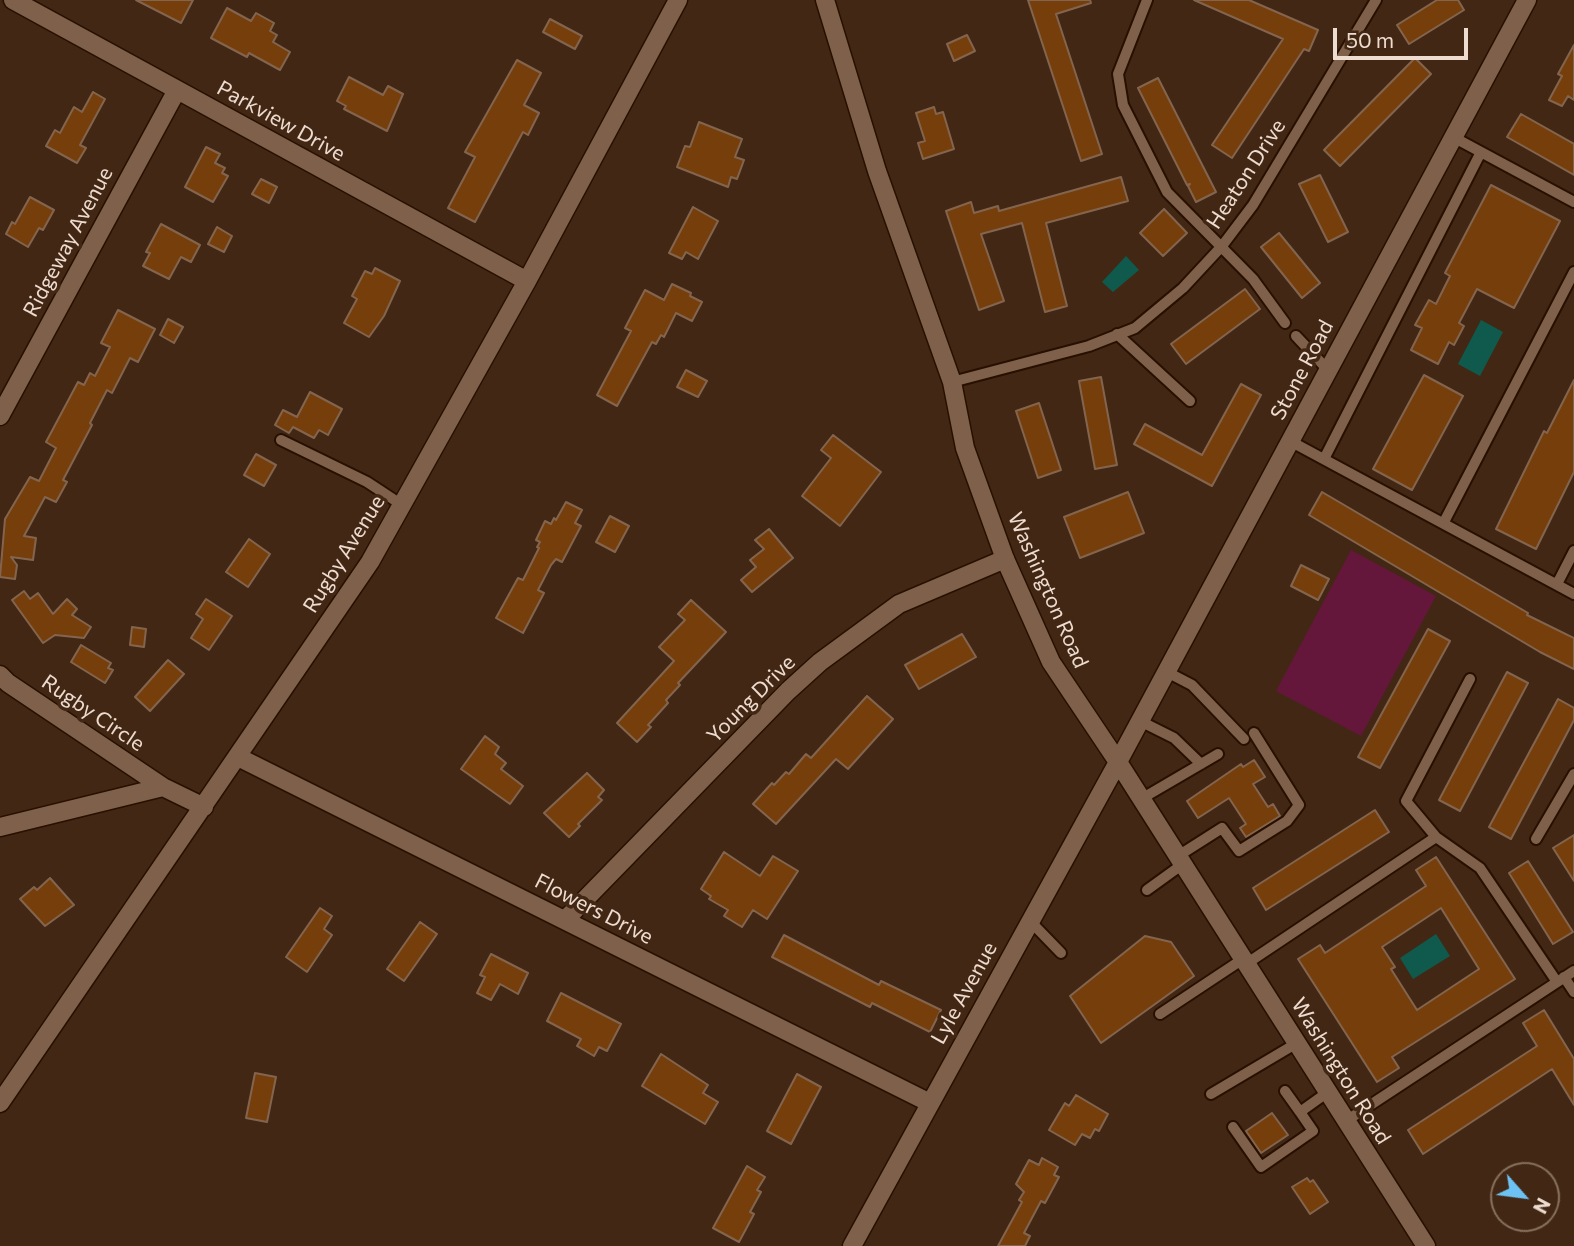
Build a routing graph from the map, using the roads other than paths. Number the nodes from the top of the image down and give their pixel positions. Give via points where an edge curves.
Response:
1 (13, 0) edge
2 (678, 0) edge
3 (825, 0) edge
4 (1147, 0) edge
5 (1376, 0) edge
6 (1527, 0) edge
7 (177, 90) junction
8 (1454, 137) junction
9 (1481, 152) junction
10 (1574, 201) edge
11 (1222, 246) junction
12 (1574, 272) edge
13 (527, 281) junction
14 (1285, 323) dead end
15 (1118, 334) junction
16 (1296, 336) dead end
17 (1328, 370) junction
18 (952, 382) junction
19 (1190, 401) dead end
20 (0, 416) edge
21 (281, 440) dead end
22 (1290, 441) junction
23 (1324, 459) junction
24 (402, 505) junction
25 (1444, 523) junction
26 (1574, 551) edge
27 (1005, 559) junction
28 (1557, 584) junction
29 (1574, 594) edge
30 (1167, 672) junction
31 (0, 675) edge
32 (1470, 679) dead end
33 (1140, 721) junction
34 (1218, 754) dead end
35 (238, 757) junction
36 (1118, 762) junction
37 (1201, 764) junction
38 (1574, 774) edge
39 (163, 787) junction
40 (1141, 799) junction
41 (204, 807) junction
42 (0, 827) edge
43 (1436, 837) junction
44 (1536, 839) dead end
45 (1180, 860) junction
46 (1147, 890) dead end
47 (565, 920) junction
48 (1030, 921) junction
49 (1061, 953) dead end
50 (1245, 961) junction
51 (1565, 977) edge
52 (1574, 992) edge
53 (1160, 1014) dead end
54 (1297, 1043) junction
55 (1285, 1091) dead end
56 (1328, 1092) junction
57 (1211, 1094) dead end
58 (0, 1103) edge
59 (929, 1103) junction
60 (1300, 1112) junction
61 (1346, 1121) junction
62 (1233, 1127) dead end
63 (852, 1246) edge
64 (1426, 1246) edge

1 - 7 street, Parkview Drive
2 - 13 street, Rugby Avenue
3 - 18 street, Washington Road via 877,170
4 - 11 lane via 1118,74 1123,105 1167,192
5 - 11 lane, Heaton Drive via 1253,205
6 - 8 street, Stone Road
7 - 13 street, Parkview Drive
7 - 20 street, Ridgeway Avenue
8 - 9 lane
8 - 17 street, Stone Road
9 - 10 lane
9 - 23 lane
11 - 14 lane
11 - 15 lane, Heaton Drive via 1183,288 1135,328
12 - 25 lane
13 - 24 street, Rugby Avenue
15 - 18 lane, Heaton Drive
15 - 19 lane
16 - 17 lane
17 - 22 street, Stone Road
18 - 27 street, Washington Road via 965,448
21 - 24 lane via 367,482
22 - 23 lane
22 - 30 street, Stone Road
23 - 25 lane
24 - 35 street, Rugby Avenue via 370,562
25 - 28 lane
26 - 28 lane
27 - 36 street, Washington Road via 1051,662
27 - 47 street, Young Drive via 899,604 820,662
28 - 29 lane
30 - 33 street, Stone Road
30 - 45 lane via 1192,685 1249,736 1299,806 1287,821 1239,851 1222,828
31 - 39 street, Rugby Circle
32 - 43 lane via 1406,801
33 - 36 street, Stone Road
33 - 37 lane via 1174,738
34 - 37 lane
35 - 41 street, Rugby Avenue
35 - 47 street, Flowers Drive
36 - 40 street, Washington Road
36 - 48 street, Lyle Avenue
37 - 40 lane
38 - 44 lane
39 - 41 street, Rugby Circle
39 - 42 street
40 - 45 street, Washington Road
41 - 58 street, Rugby Avenue
43 - 50 lane
43 - 51 lane via 1480,868
45 - 46 lane
45 - 50 street, Washington Road
47 - 59 street, Flowers Drive
48 - 49 lane
48 - 59 street, Lyle Avenue
50 - 53 lane
50 - 54 street, Washington Road
51 - 52 lane
51 - 61 lane
54 - 56 street, Washington Road
54 - 57 lane
55 - 60 lane
56 - 60 lane
56 - 61 street, Washington Road
59 - 63 street, Lyle Avenue
60 - 62 lane via 1313,1131 1261,1167
61 - 64 street, Washington Road

